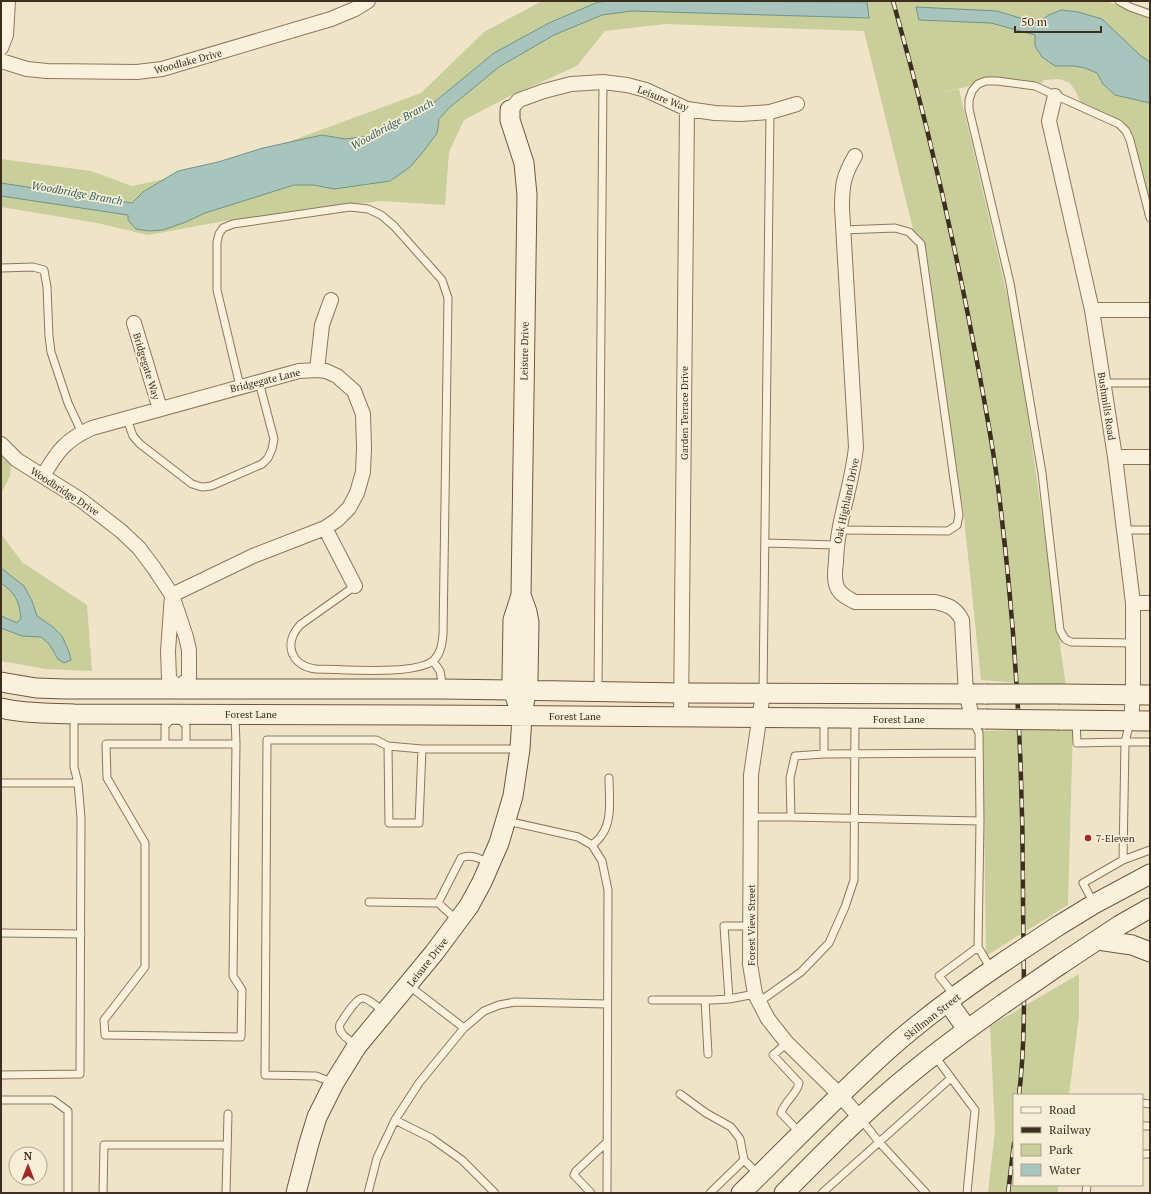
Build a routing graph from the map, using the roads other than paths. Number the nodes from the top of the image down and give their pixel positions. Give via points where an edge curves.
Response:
1 (8, 1) edge
2 (368, 1) edge
3 (1119, 1) edge
4 (1150, 14) edge
5 (1, 48) edge
6 (1, 61) edge
7 (602, 82) junction
8 (1055, 96) junction
9 (797, 104) dead end
10 (687, 109) junction
11 (510, 110) joint
12 (770, 112) junction
13 (855, 156) dead end
14 (1150, 218) edge
15 (843, 230) junction
16 (1, 268) edge
17 (330, 300) dead end
18 (1092, 310) junction
19 (1150, 310) edge
20 (134, 323) dead end
21 (317, 370) junction
22 (259, 382) junction
23 (1104, 383) junction
24 (1150, 383) edge
25 (240, 386) junction
26 (160, 409) junction
27 (127, 419) junction
28 (82, 433) junction
29 (1, 444) edge
30 (1115, 457) junction
31 (1150, 457) edge
32 (43, 476) junction
33 (325, 528) junction
34 (838, 530) junction
35 (1125, 530) junction
36 (1150, 530) edge
37 (766, 543) junction
38 (836, 545) junction
39 (355, 586) joint
40 (172, 595) junction
41 (1133, 603) junction
42 (1150, 603) edge
43 (1133, 643) junction
44 (433, 661) junction
45 (1, 682) edge
46 (178, 689) junction
47 (443, 689) junction
48 (520, 690) junction
49 (598, 692) junction
50 (682, 693) junction
51 (763, 693) junction
52 (966, 694) junction
53 (1142, 695) edge
54 (1, 708) edge
55 (74, 714) junction
56 (176, 714) junction
57 (235, 714) junction
58 (522, 716) junction
59 (682, 717) junction
60 (760, 718) junction
61 (824, 718) junction
62 (855, 718) junction
63 (979, 720) junction
64 (1068, 720) junction
65 (1131, 720) junction
66 (1150, 721) edge
67 (1125, 742) junction
68 (1150, 742) edge
69 (165, 744) junction
70 (186, 744) junction
71 (236, 744) junction
72 (388, 746) junction
73 (422, 749) junction
74 (520, 749) junction
75 (979, 753) junction
76 (824, 754) junction
77 (855, 754) junction
78 (609, 778) dead end
79 (1, 783) edge
80 (78, 783) junction
81 (751, 817) junction
82 (791, 817) junction
83 (855, 819) junction
84 (507, 820) junction
85 (980, 821) junction
86 (592, 845) junction
87 (1150, 850) edge
88 (1123, 860) junction
89 (491, 864) junction
90 (1150, 874) edge
91 (369, 902) dead end
92 (438, 903) junction
93 (1094, 904) junction
94 (1150, 908) edge
95 (458, 921) junction
96 (750, 926) junction
97 (1, 933) edge
98 (81, 934) junction
99 (1098, 940) junction
100 (978, 947) junction
101 (1150, 952) edge
102 (999, 966) junction
103 (408, 985) junction
104 (729, 998) junction
105 (757, 998) junction
106 (952, 999) junction
107 (652, 1000) dead end
108 (705, 1000) junction
109 (607, 1004) junction
110 (385, 1012) junction
111 (464, 1028) junction
112 (967, 1029) junction
113 (787, 1042) junction
114 (357, 1046) junction
115 (708, 1054) dead end
116 (934, 1055) junction
117 (1, 1075) edge
118 (951, 1078) junction
119 (334, 1083) junction
120 (680, 1094) dead end
121 (840, 1095) junction
122 (1, 1100) edge
123 (228, 1114) dead end
124 (860, 1118) junction
125 (395, 1120) junction
126 (801, 1134) junction
127 (607, 1142) junction
128 (879, 1142) junction
129 (227, 1144) junction
130 (744, 1160) junction
131 (759, 1175) junction
132 (792, 1189) edge
133 (68, 1193) edge
134 (103, 1193) edge
135 (226, 1193) edge
136 (296, 1193) edge
137 (368, 1193) edge
138 (495, 1193) edge
139 (591, 1193) edge
140 (607, 1193) edge
141 (710, 1193) edge
142 (741, 1193) edge
143 (822, 1193) edge
144 (926, 1193) edge
145 (967, 1193) edge

1 - 5 street via 6,35
2 - 6 street, Woodlake Drive via 331,18 162,69 137,72 47,71 28,69
3 - 4 lane
7 - 10 street, Leisure Way via 646,90
7 - 11 street, Leisure Way via 571,84 544,91 519,100
7 - 49 lane
8 - 14 lane via 1119,124 1126,131
8 - 18 street, Bushmills Road via 1050,121
8 - 43 lane via 1036,86 986,81 978,84 972,91 969,109 1010,283 1042,473 1060,630 1065,639 1071,642
9 - 12 street, Leisure Way
10 - 12 street, Leisure Way via 740,114
10 - 50 street, Garden Terrace Drive
11 - 48 main road, Leisure Drive via 510,120 524,163 527,195 521,595 512,620 512,678
12 - 37 lane
13 - 15 street, Oak Highland Drive via 846,172 842,190
15 - 34 street, Oak Highland Drive via 856,447 855,463
15 - 34 lane via 896,228 909,232 921,244 959,515 957,526 948,531
16 - 28 lane via 33,267 44,270 51,352 68,403
17 - 21 street via 322,325
18 - 19 street
18 - 23 street, Bushmills Road
20 - 26 street, Bridgegate Way
21 - 22 street, Bridgegate Lane via 298,371
21 - 33 street, Bridgegate Lane via 337,376 354,391 363,414 364,448 357,493 349,508
22 - 25 street, Bridgegate Lane
22 - 27 lane via 274,439 268,458 262,464 211,486 192,484 140,444 133,436
23 - 24 lane
23 - 30 street, Bushmills Road
25 - 26 street, Bridgegate Lane
25 - 44 lane via 217,290 217,242 223,228 233,224 350,207 368,210 380,215 394,226 442,280 448,298 443,635 442,648
26 - 27 street, Bridgegate Lane
27 - 28 street, Bridgegate Lane
28 - 32 street, Bridgegate Lane via 61,447
29 - 32 street, Woodbridge Drive via 17,460
30 - 31 street
30 - 35 street, Bushmills Road
32 - 40 street, Woodbridge Drive via 81,500 121,531 139,548
33 - 39 street
33 - 40 street, Bridgegate Lane via 253,556
34 - 38 street, Oak Highland Drive
35 - 36 lane
35 - 41 street, Bushmills Road
37 - 38 lane
37 - 51 lane
38 - 52 street, Oak Highland Drive via 837,587 844,597 855,602 936,602 958,612 962,620
39 - 44 lane via 294,632 291,649 301,664 316,669 404,670
40 - 46 street via 168,650 169,678
40 - 46 street, Woodbridge Drive via 189,650 189,678
41 - 42 street
41 - 43 street, Bushmills Road
43 - 53 street, Bushmills Road
44 - 47 lane via 440,671
45 - 46 main road via 44,688
46 - 47 main road
46 - 56 main road
47 - 48 main road
48 - 49 main road
48 - 58 main road, Leisure Drive
49 - 50 main road
50 - 51 main road
50 - 59 street, Garden Terrace Drive
51 - 52 main road
51 - 60 street, Forest View Street
52 - 53 main road, bridge
52 - 63 street, Oak Highland Drive
53 - 65 street, Bushmills Road
54 - 55 main road, Forest Lane
55 - 56 main road, Forest Lane
55 - 80 lane via 74,767
56 - 57 main road, Forest Lane
56 - 69 lane via 165,726
56 - 70 lane via 186,726
57 - 58 main road, Forest Lane
57 - 71 lane
58 - 59 main road, Forest Lane
58 - 74 main road, Leisure Drive
59 - 60 main road, Forest Lane
60 - 61 main road, Forest Lane
60 - 81 street, Forest View Street via 751,775
61 - 62 main road, Forest Lane
61 - 76 lane
62 - 63 main road, Forest Lane
62 - 77 lane
63 - 64 main road, Forest Lane, bridge
63 - 75 lane
64 - 65 main road, Forest Lane
64 - 67 lane via 1077,743
65 - 66 main road, Forest Lane
65 - 67 lane
67 - 68 lane
67 - 88 lane
69 - 70 lane
69 - 71 lane via 106,744 107,778 144,843 145,967 104,1020 105,1035 241,1037 242,990 233,976
70 - 71 lane
72 - 73 lane
72 - 73 lane via 389,823 419,823
72 - 119 lane via 376,740 267,740 265,1075 316,1076
73 - 74 lane
74 - 84 main road, Leisure Drive
75 - 77 lane
75 - 85 lane
76 - 77 lane
76 - 82 lane via 795,756 790,778
77 - 83 lane
78 - 86 lane via 610,812 602,836
79 - 80 lane
80 - 98 lane via 81,818
81 - 82 lane
81 - 96 street, Forest View Street
82 - 83 lane
83 - 85 lane
83 - 105 lane via 854,880 829,943 801,972
84 - 86 lane via 578,836
84 - 89 main road, Leisure Drive
85 - 100 lane
86 - 109 lane via 602,860 608,890
87 - 88 lane
88 - 93 lane via 1083,883
89 - 92 lane via 474,856 461,858
89 - 95 main road, Leisure Drive via 469,906
90 - 93 main road, Skillman Street
91 - 92 lane
92 - 95 lane
93 - 102 main road, Skillman Street, bridge
94 - 99 main road
95 - 103 main road, Leisure Drive
96 - 104 lane via 724,926
96 - 105 street, Forest View Street via 750,964
97 - 98 lane
98 - 117 lane via 80,1074
99 - 101 main road via 1132,945
99 - 112 main road, bridge
100 - 102 lane
100 - 106 lane via 939,976
102 - 106 main road, Skillman Street
103 - 110 main road, Leisure Drive
103 - 111 lane
104 - 105 lane
104 - 108 lane
105 - 113 street, Forest View Street via 768,1020
106 - 112 main road
106 - 121 main road, Skillman Street via 890,1049
107 - 108 lane
108 - 115 lane
109 - 111 lane via 515,1002 484,1011
109 - 127 lane
110 - 114 main road, Leisure Drive
110 - 114 lane via 367,999 357,999 339,1029
111 - 125 lane via 419,1083
112 - 116 main road
113 - 121 street, Forest View Street
113 - 126 lane via 773,1055 799,1083 798,1090 784,1104 782,1113
114 - 119 main road, Leisure Drive
116 - 118 lane
116 - 124 main road
118 - 128 lane
118 - 145 lane via 975,1110
119 - 136 main road, Leisure Drive via 317,1117
120 - 130 lane via 731,1127 740,1139
121 - 124 street, Forest View Street
121 - 126 main road, Skillman Street
122 - 133 lane via 53,1100 68,1111
123 - 129 lane
124 - 128 lane
124 - 132 main road
125 - 137 lane via 377,1158
125 - 138 lane via 430,1138 462,1160
126 - 131 main road, Skillman Street
127 - 139 lane via 574,1175
127 - 140 lane
128 - 143 lane
128 - 144 lane
129 - 134 lane via 104,1146
129 - 135 lane
130 - 131 lane
130 - 141 lane
131 - 142 main road, Skillman Street

